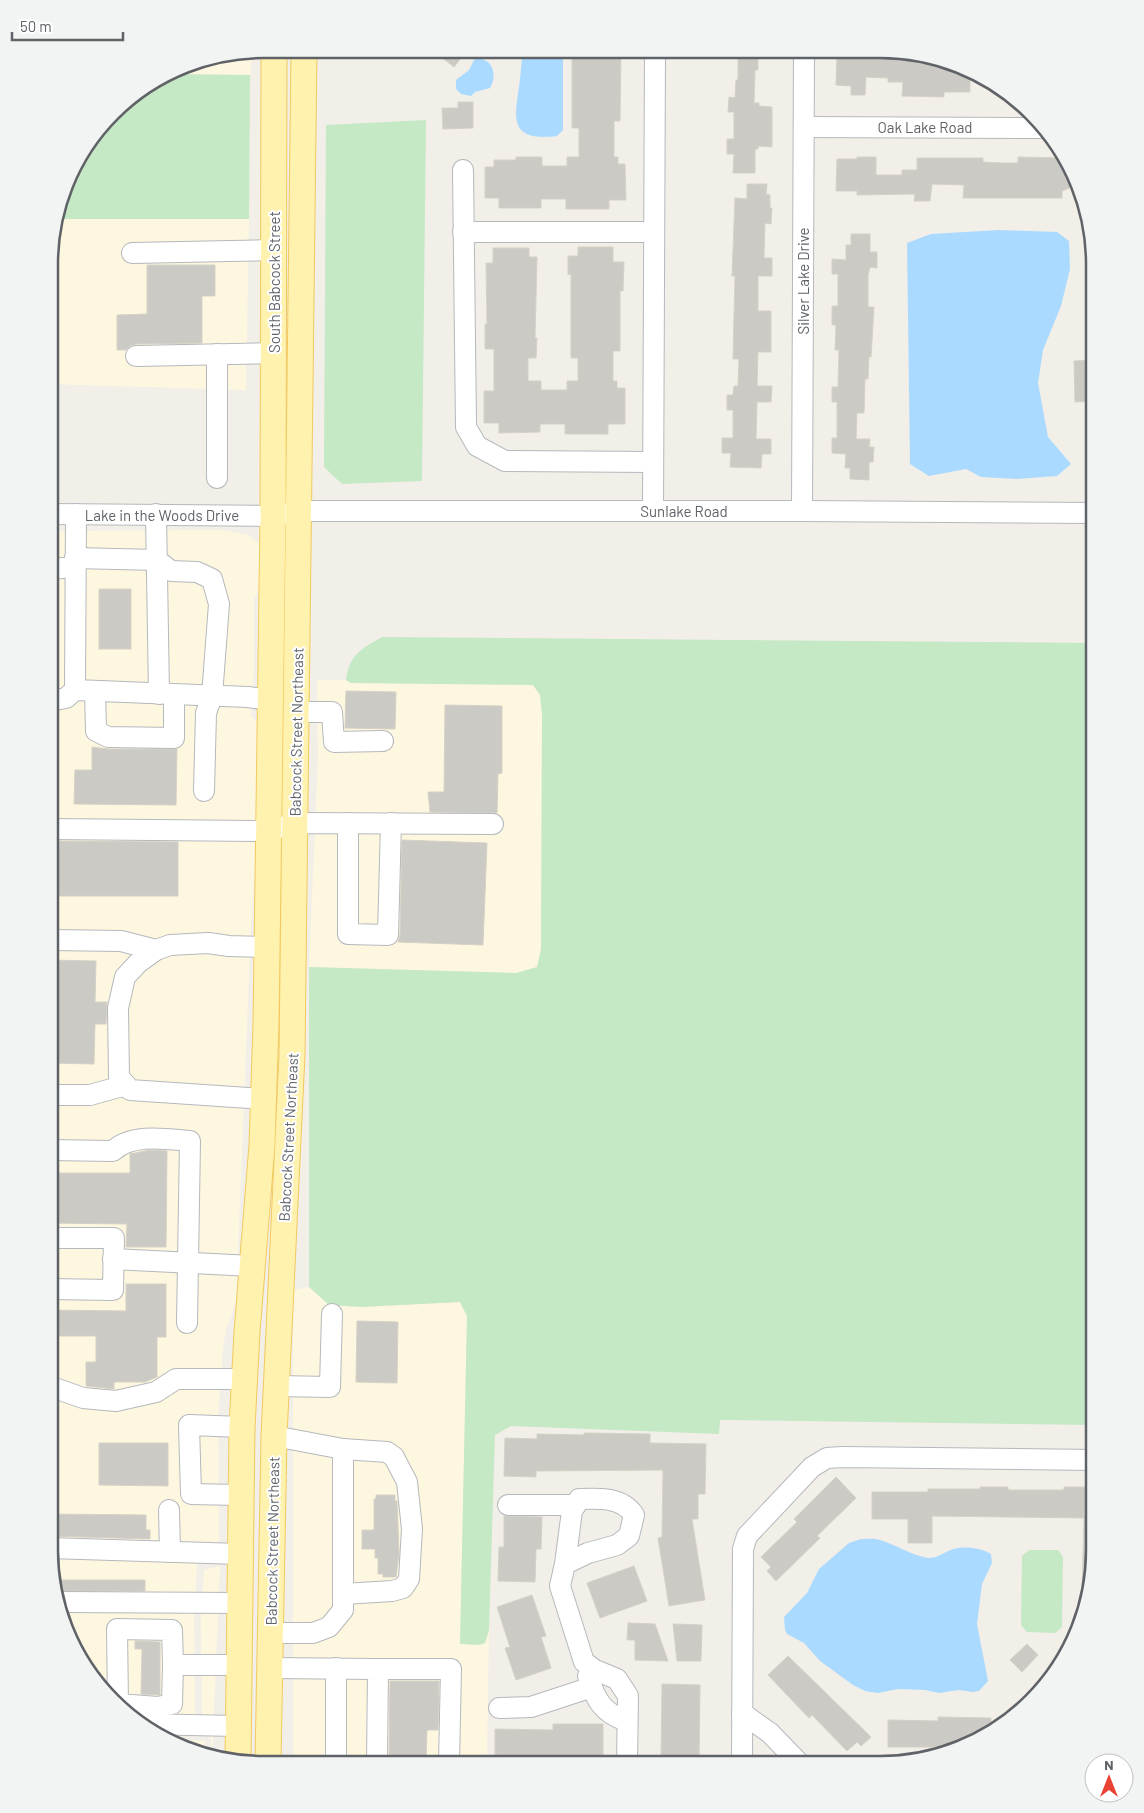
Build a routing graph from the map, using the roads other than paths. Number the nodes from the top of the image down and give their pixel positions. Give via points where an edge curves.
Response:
1 (274, 58) edge
2 (292, 58) edge
3 (304, 58) edge
4 (655, 58) edge
5 (804, 58) edge
6 (304, 97) junction
7 (804, 126) junction
8 (1035, 128) edge
9 (463, 170) dead end
10 (463, 232) junction
11 (654, 232) junction
12 (274, 250) junction
13 (132, 252) dead end
14 (274, 353) junction
15 (217, 354) junction
16 (136, 356) dead end
17 (653, 462) junction
18 (217, 478) dead end
19 (300, 511) junction
20 (653, 511) junction
21 (802, 511) junction
22 (58, 514) edge
23 (76, 514) junction
24 (156, 514) junction
25 (1086, 514) edge
26 (274, 516) junction
27 (157, 560) junction
28 (76, 562) junction
29 (58, 567) edge
30 (75, 690) junction
31 (95, 691) junction
32 (166, 694) junction
33 (212, 696) junction
34 (58, 700) edge
35 (271, 700) junction
36 (297, 712) junction
37 (383, 742) dead end
38 (204, 791) dead end
39 (295, 823) junction
40 (348, 823) junction
41 (391, 823) junction
42 (493, 824) dead end
43 (58, 828) edge
44 (269, 831) junction
45 (58, 940) edge
46 (267, 946) junction
47 (156, 950) junction
48 (126, 1085) junction
49 (58, 1095) edge
50 (263, 1099) junction
51 (58, 1150) edge
52 (58, 1238) edge
53 (113, 1260) junction
54 (188, 1264) junction
55 (252, 1266) junction
56 (58, 1289) edge
57 (332, 1314) dead end
58 (187, 1323) dead end
59 (244, 1379) junction
60 (276, 1386) junction
61 (58, 1389) edge
62 (242, 1427) junction
63 (274, 1436) junction
64 (343, 1449) junction
65 (1086, 1460) edge
66 (273, 1490) junction
67 (240, 1494) junction
68 (508, 1505) dead end
69 (576, 1505) junction
70 (169, 1510) dead end
71 (58, 1548) edge
72 (170, 1552) junction
73 (240, 1554) junction
74 (565, 1564) junction
75 (343, 1594) junction
76 (65, 1602) edge
77 (239, 1603) junction
78 (270, 1633) junction
79 (584, 1662) junction
80 (173, 1665) junction
81 (239, 1665) junction
82 (269, 1668) junction
83 (336, 1668) junction
84 (378, 1669) junction
85 (592, 1687) junction
86 (118, 1695) edge
87 (129, 1705) edge
88 (499, 1708) dead end
89 (742, 1713) junction
90 (627, 1721) junction
91 (154, 1724) edge
92 (238, 1726) junction
93 (238, 1754) edge
94 (268, 1756) edge
95 (336, 1756) edge
96 (377, 1756) edge
97 (450, 1756) edge
98 (627, 1756) edge
99 (742, 1756) edge
100 (792, 1756) edge

1 - 12 main road, South Babcock Street
2 - 6 main road via 293,80
3 - 6 main road, South Babcock Street
4 - 11 street
5 - 7 street, Silver Lake Drive
6 - 19 main road, South Babcock Street
7 - 8 street, Oak Lake Road
7 - 21 street, Silver Lake Drive
9 - 10 street
10 - 11 street
10 - 17 street via 466,427 476,446 505,460
11 - 17 street
12 - 13 street
12 - 14 main road, South Babcock Street
14 - 15 street
14 - 26 main road, South Babcock Street
15 - 16 street
15 - 18 street
17 - 20 street
19 - 20 street, Sunlake Road
19 - 26 street, Sunlake Road
19 - 36 main road, Babcock Street Northeast
20 - 21 street, Sunlake Road
21 - 25 street, Sunlake Road
22 - 23 street, Lake in the Woods Drive
23 - 24 street, Lake in the Woods Drive
23 - 28 street
24 - 26 street, Lake in the Woods Drive
24 - 27 street
26 - 35 main road, Babcock Street Northeast
27 - 28 street
27 - 32 street
27 - 33 street via 171,571 197,572 212,579 219,604
28 - 29 street
28 - 30 street
30 - 31 street
30 - 34 street via 66,698
31 - 32 street
31 - 32 street via 96,731 108,737 174,738
32 - 33 street
33 - 35 street
33 - 38 street via 206,714
35 - 44 main road, Babcock Street Northeast
36 - 37 street via 332,712 334,742
36 - 39 main road, Babcock Street Northeast
39 - 40 street
39 - 44 street
39 - 60 main road, Babcock Street Northeast via 292,1055
40 - 41 street
40 - 41 street via 348,934 388,935
41 - 42 street
43 - 44 street
44 - 46 main road, Babcock Street Northeast
45 - 47 street via 121,941
46 - 47 street via 190,943
46 - 50 main road, Babcock Street Northeast
47 - 48 street via 125,976 118,1008 119,1077
48 - 49 street via 90,1095
48 - 50 street via 130,1090
50 - 55 main road, Babcock Street Northeast
51 - 54 street via 113,1151 121,1143 154,1138 190,1142
52 - 53 street via 114,1238
53 - 54 street
53 - 56 street via 113,1290
54 - 55 street
54 - 58 street
55 - 59 main road, Babcock Street Northeast
57 - 60 street via 330,1387
59 - 61 street via 176,1380 156,1392 116,1401 82,1398
59 - 62 main road, Babcock Street Northeast
59 - 63 main road
60 - 63 main road, Babcock Street Northeast
62 - 66 main road
62 - 67 main road, Babcock Street Northeast
62 - 67 street via 189,1425 191,1494
63 - 64 street
63 - 66 main road, Babcock Street Northeast
64 - 75 street
64 - 75 street via 387,1452 394,1457 407,1482 412,1545 409,1579 403,1588
65 - 89 street via 842,1457 827,1458 812,1466 747,1536 743,1549
66 - 78 main road, Babcock Street Northeast
67 - 73 main road, Babcock Street Northeast
68 - 69 street
69 - 74 street via 572,1511
69 - 74 street via 579,1500 598,1498 616,1501 629,1507 634,1515 629,1536 617,1545 588,1552
70 - 72 street
71 - 72 street
72 - 73 street
73 - 77 main road, Babcock Street Northeast
74 - 79 street via 560,1586
75 - 78 street via 343,1610 329,1627 313,1633
76 - 77 street
77 - 81 main road, Babcock Street Northeast
78 - 82 main road, Babcock Street Northeast
79 - 85 street
79 - 90 street via 617,1679 628,1696
80 - 81 street
80 - 86 street via 172,1630 118,1629
80 - 87 street via 172,1704 158,1707
81 - 92 main road, Babcock Street Northeast
82 - 83 street
82 - 94 main road, Babcock Street Northeast
83 - 84 street
83 - 95 street
84 - 96 street
84 - 97 street via 451,1669
85 - 88 street via 531,1707
85 - 90 street via 600,1704 613,1717
89 - 99 street
89 - 100 street via 770,1733
90 - 98 street
91 - 92 street
92 - 93 main road, Babcock Street Northeast

